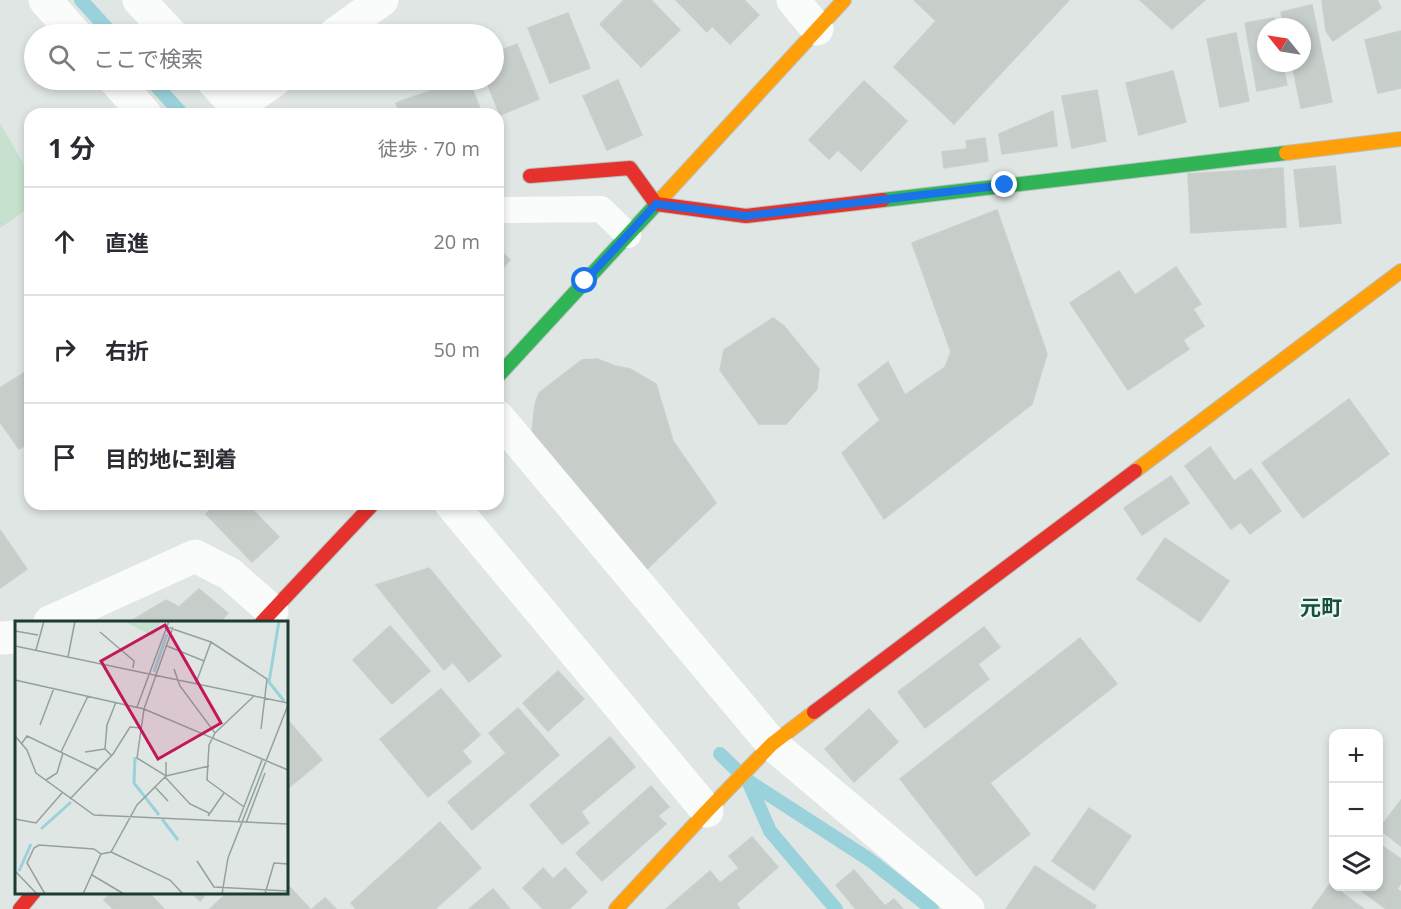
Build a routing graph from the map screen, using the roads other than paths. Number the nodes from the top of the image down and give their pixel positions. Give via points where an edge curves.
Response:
1 (45, 0) edge
2 (140, 0) edge
3 (382, 0) edge
4 (794, 0) edge
5 (844, 0) edge
6 (66, 24) edge
7 (162, 24) edge
8 (349, 24) edge
9 (817, 29) junction
10 (124, 90) edge
11 (221, 90) edge
12 (264, 90) edge
13 (140, 108) edge
14 (237, 108) edge
15 (243, 108) edge
16 (1401, 139) edge
17 (530, 176) dead end
18 (656, 204) junction
19 (504, 210) edge
20 (628, 235) junction
21 (1401, 271) edge
22 (504, 369) edge
23 (504, 424) edge
24 (367, 510) edge
25 (456, 510) edge
26 (267, 617) edge
27 (52, 621) edge
28 (15, 637) edge
29 (0, 638) edge
30 (767, 749) junction
31 (710, 808) junction
32 (32, 894) edge
33 (960, 906) edge
34 (20, 909) edge
35 (616, 909) edge

1 - 6 street
2 - 7 street
3 - 8 street
4 - 9 street
5 - 9 street
9 - 18 street
10 - 13 street
11 - 14 street
12 - 15 street
16 - 18 street via 746,216
17 - 18 street via 630,168
18 - 20 street
19 - 20 lane via 601,209
20 - 22 street
21 - 30 street
23 - 30 street
24 - 26 street
25 - 31 street
26 - 27 street via 230,574 195,556
28 - 29 street
30 - 31 street
30 - 33 street
31 - 35 street
32 - 34 street

